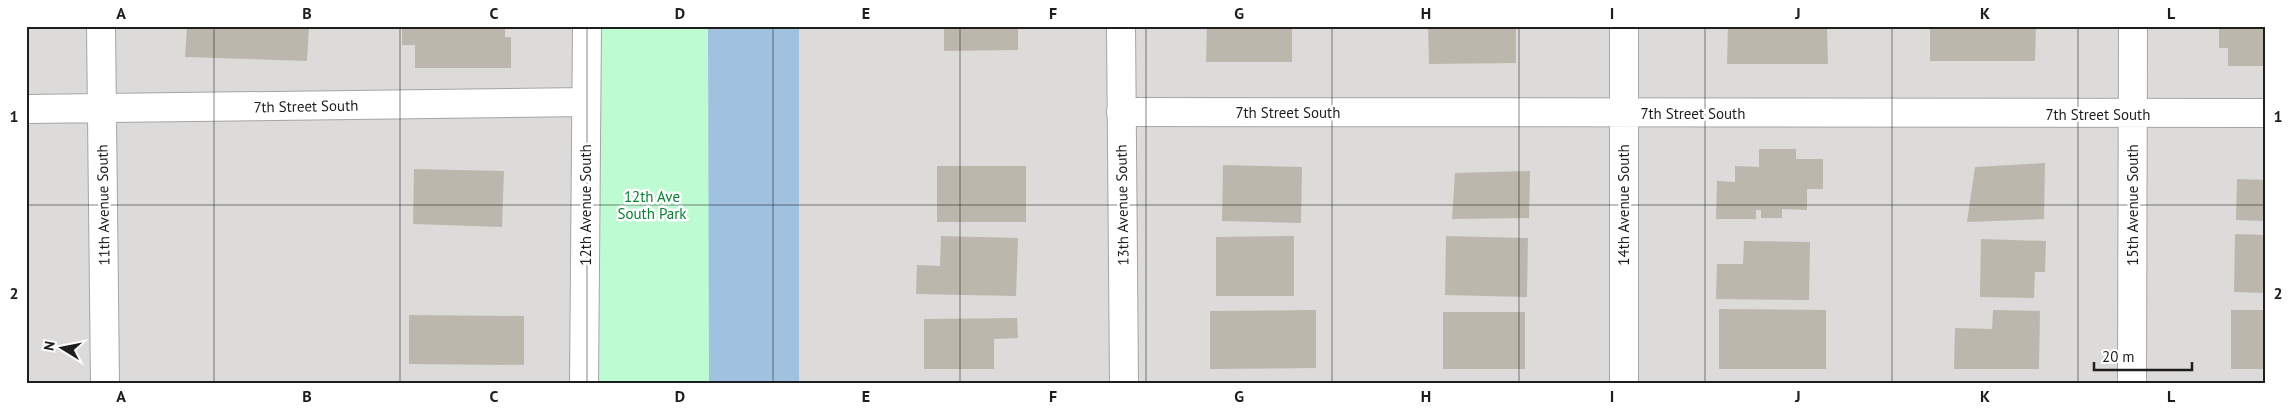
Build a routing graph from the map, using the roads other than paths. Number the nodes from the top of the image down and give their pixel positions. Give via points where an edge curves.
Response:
1 (101, 26) edge
2 (586, 26) edge
3 (1121, 26) edge
4 (1624, 26) edge
5 (2133, 26) edge
6 (586, 102) junction
7 (26, 109) edge
8 (102, 109) junction
9 (1121, 112) junction
10 (1623, 113) junction
11 (2266, 113) edge
12 (2132, 114) junction
13 (105, 384) edge
14 (584, 384) edge
15 (1124, 384) edge
16 (1624, 384) edge
17 (2132, 384) edge

1 - 8 street, 11th Avenue South
2 - 6 street, 12th Avenue South
3 - 9 street, 13th Avenue South
4 - 10 street, 14th Avenue South
5 - 12 street, 15th Avenue South
6 - 8 street, 7th Street South
6 - 14 street, 12th Avenue South
7 - 8 street, 7th Street South
8 - 13 street, 11th Avenue South
9 - 10 street, 7th Street South
9 - 15 street, 13th Avenue South
10 - 12 street, 7th Street South
10 - 16 street, 14th Avenue South
11 - 12 street, 7th Street South
12 - 17 street, 15th Avenue South

